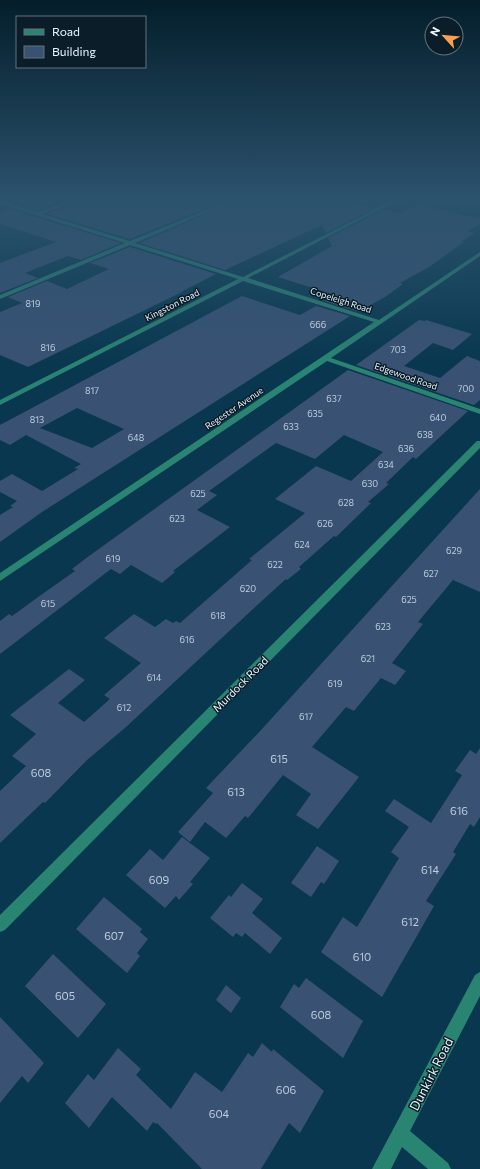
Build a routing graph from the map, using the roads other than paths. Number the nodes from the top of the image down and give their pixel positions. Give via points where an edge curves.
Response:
1 (101, 256) edge
2 (170, 256) edge
3 (289, 256) edge
4 (478, 256) edge
5 (243, 279) junction
6 (0, 297) edge
7 (380, 322) junction
8 (326, 358) junction
9 (0, 403) edge
10 (480, 412) edge
11 (480, 443) edge
12 (0, 578) edge
13 (0, 925) edge
14 (480, 980) edge
15 (400, 1134) junction
16 (381, 1169) edge
17 (442, 1169) edge

1 - 6 street
2 - 5 street, Copeleigh Road
3 - 5 street, Kingston Road
4 - 7 street, Regester Avenue
5 - 7 street, Copeleigh Road
5 - 9 street, Kingston Road
7 - 8 street, Regester Avenue
8 - 10 street, Edgewood Road
8 - 12 street, Regester Avenue
11 - 13 street, Murdock Road
14 - 15 street, Dunkirk Road
15 - 16 street, Dunkirk Road
15 - 17 street

